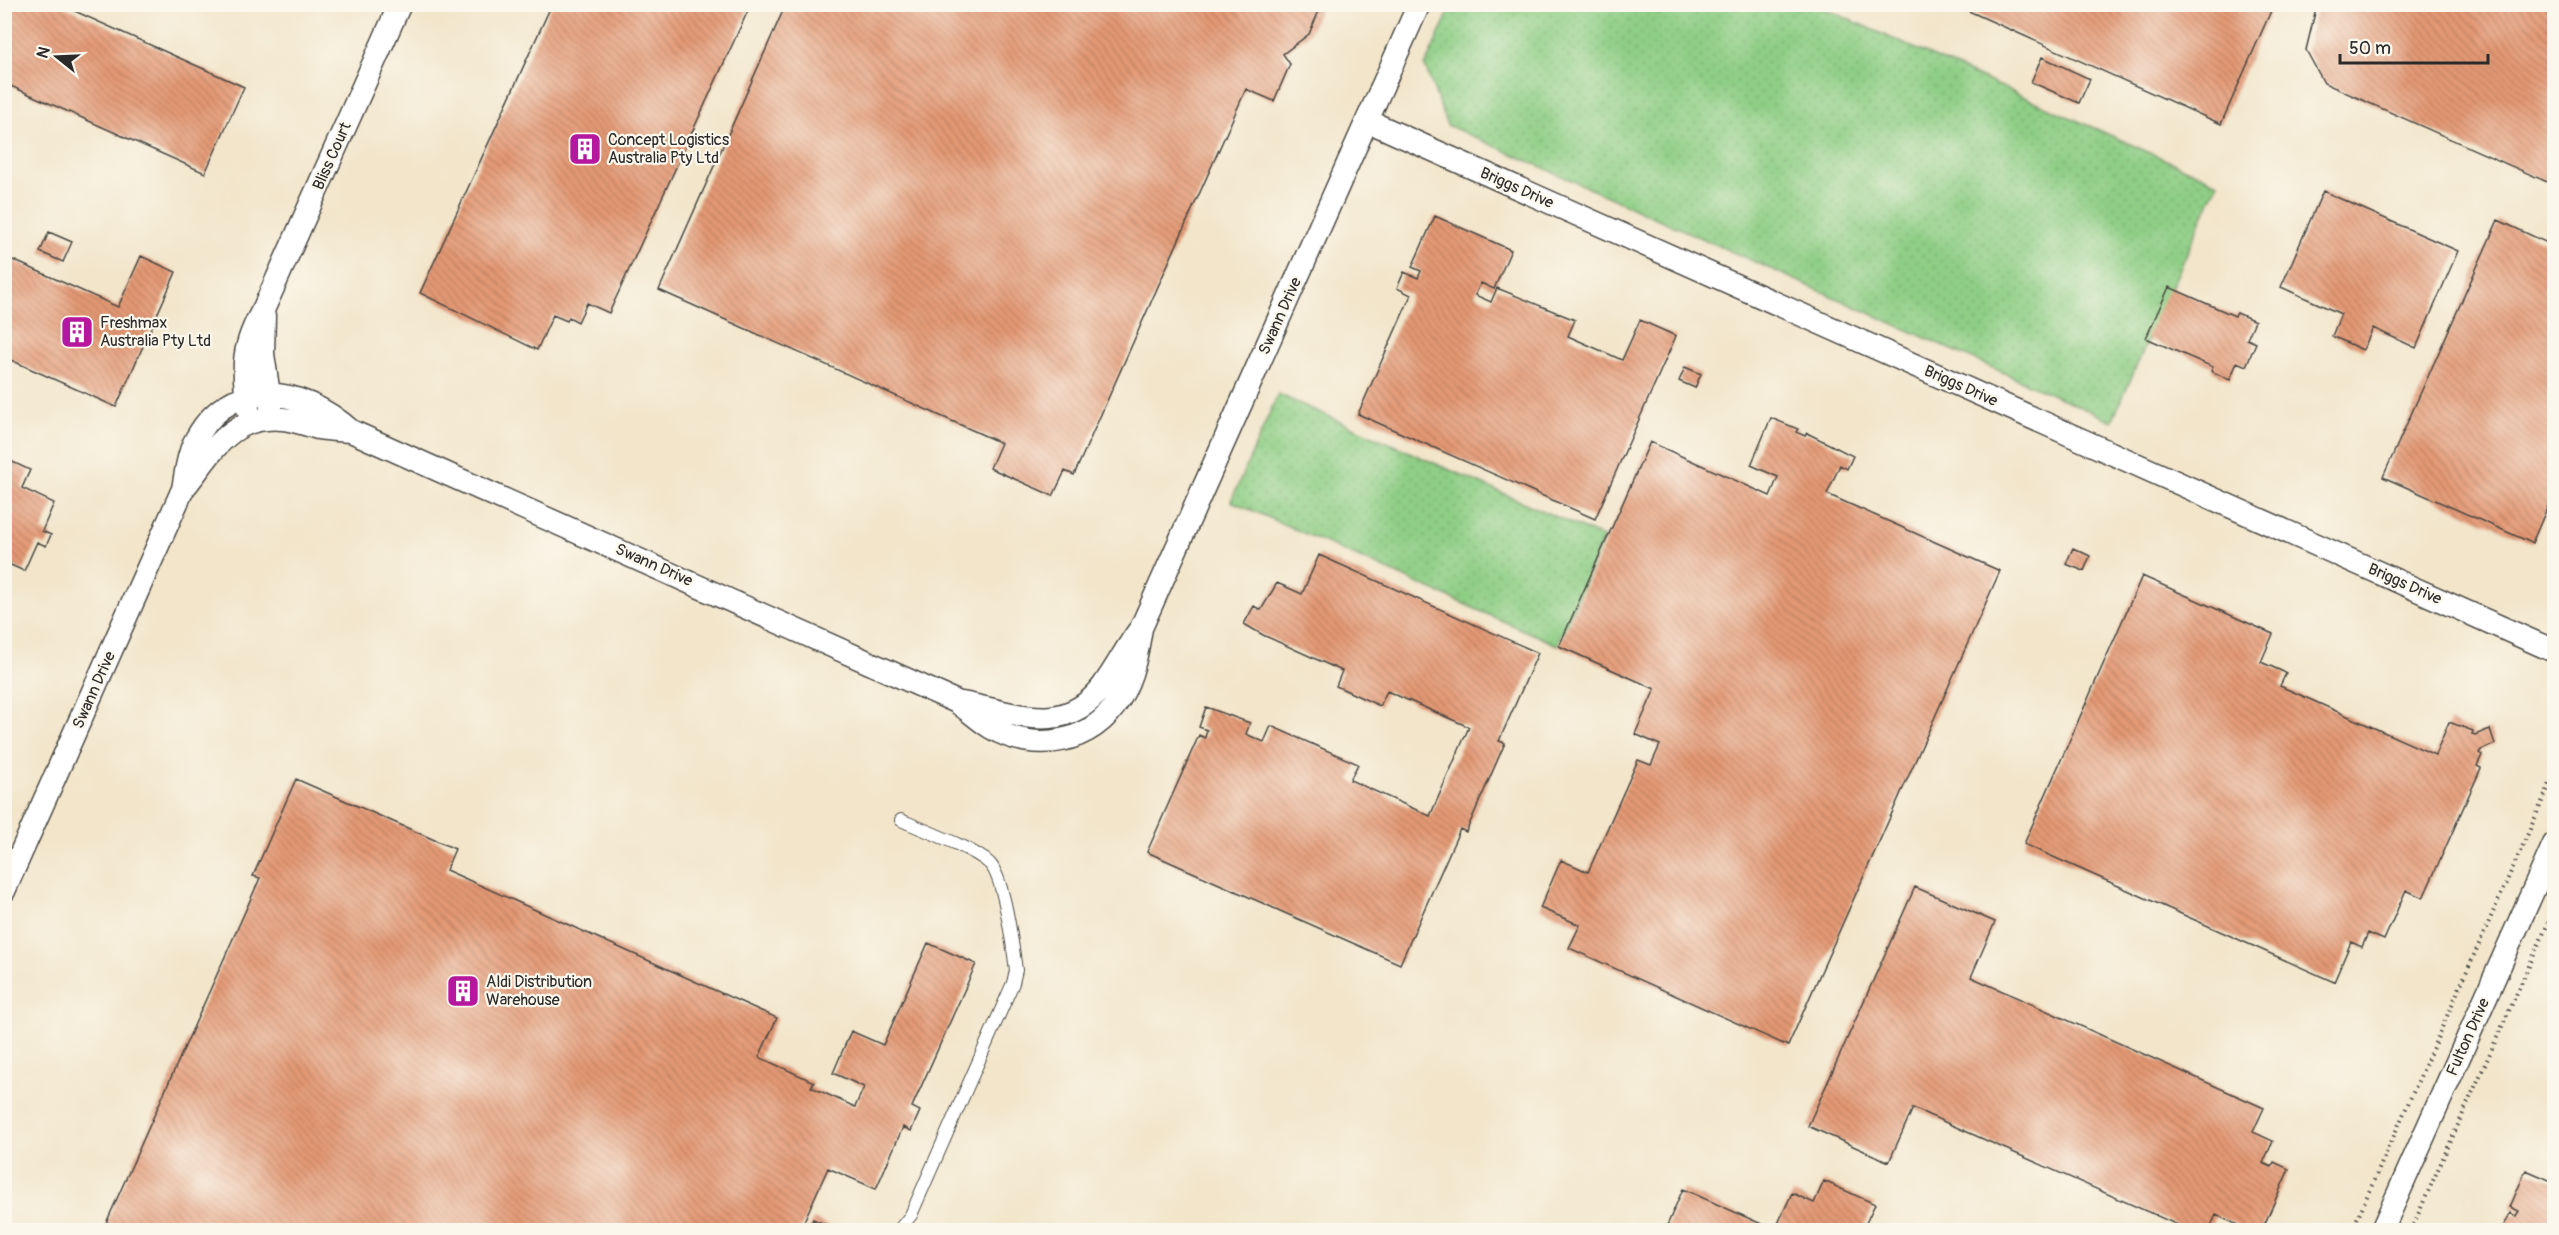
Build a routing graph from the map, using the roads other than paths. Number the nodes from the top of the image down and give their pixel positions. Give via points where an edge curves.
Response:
1 (400, 4) edge
2 (1419, 4) edge
3 (1368, 121) junction
4 (264, 308) junction
5 (269, 394) junction
6 (246, 396) junction
7 (273, 418) junction
8 (250, 422) junction
9 (351, 430) junction
10 (183, 489) junction
11 (2554, 651) edge
12 (901, 820) dead end
13 (2554, 844) edge
14 (4, 891) edge
15 (899, 1230) edge
16 (2382, 1230) edge

1 - 4 street, Bliss Court
2 - 3 street, Swann Drive
3 - 9 street, Swann Drive via 1142,628 1133,672 1120,698 1095,726 1074,738 1051,742 1020,739 991,728 957,702
3 - 11 street, Briggs Drive
4 - 5 street, Bliss Court via 263,354
4 - 6 street, Bliss Court via 247,342
5 - 6 street, Swann Drive
5 - 7 street, Bliss Court
5 - 9 street, Swann Drive via 305,400
6 - 8 street, Bliss Court
6 - 10 street, Swann Drive via 226,406 194,442
7 - 8 street, Swann Drive
7 - 9 street, Swann Drive
8 - 10 street, Swann Drive via 222,439
10 - 14 street, Swann Drive
12 - 15 lane via 990,863 1001,886 1016,970 911,1215
13 - 16 street, Fulton Drive

